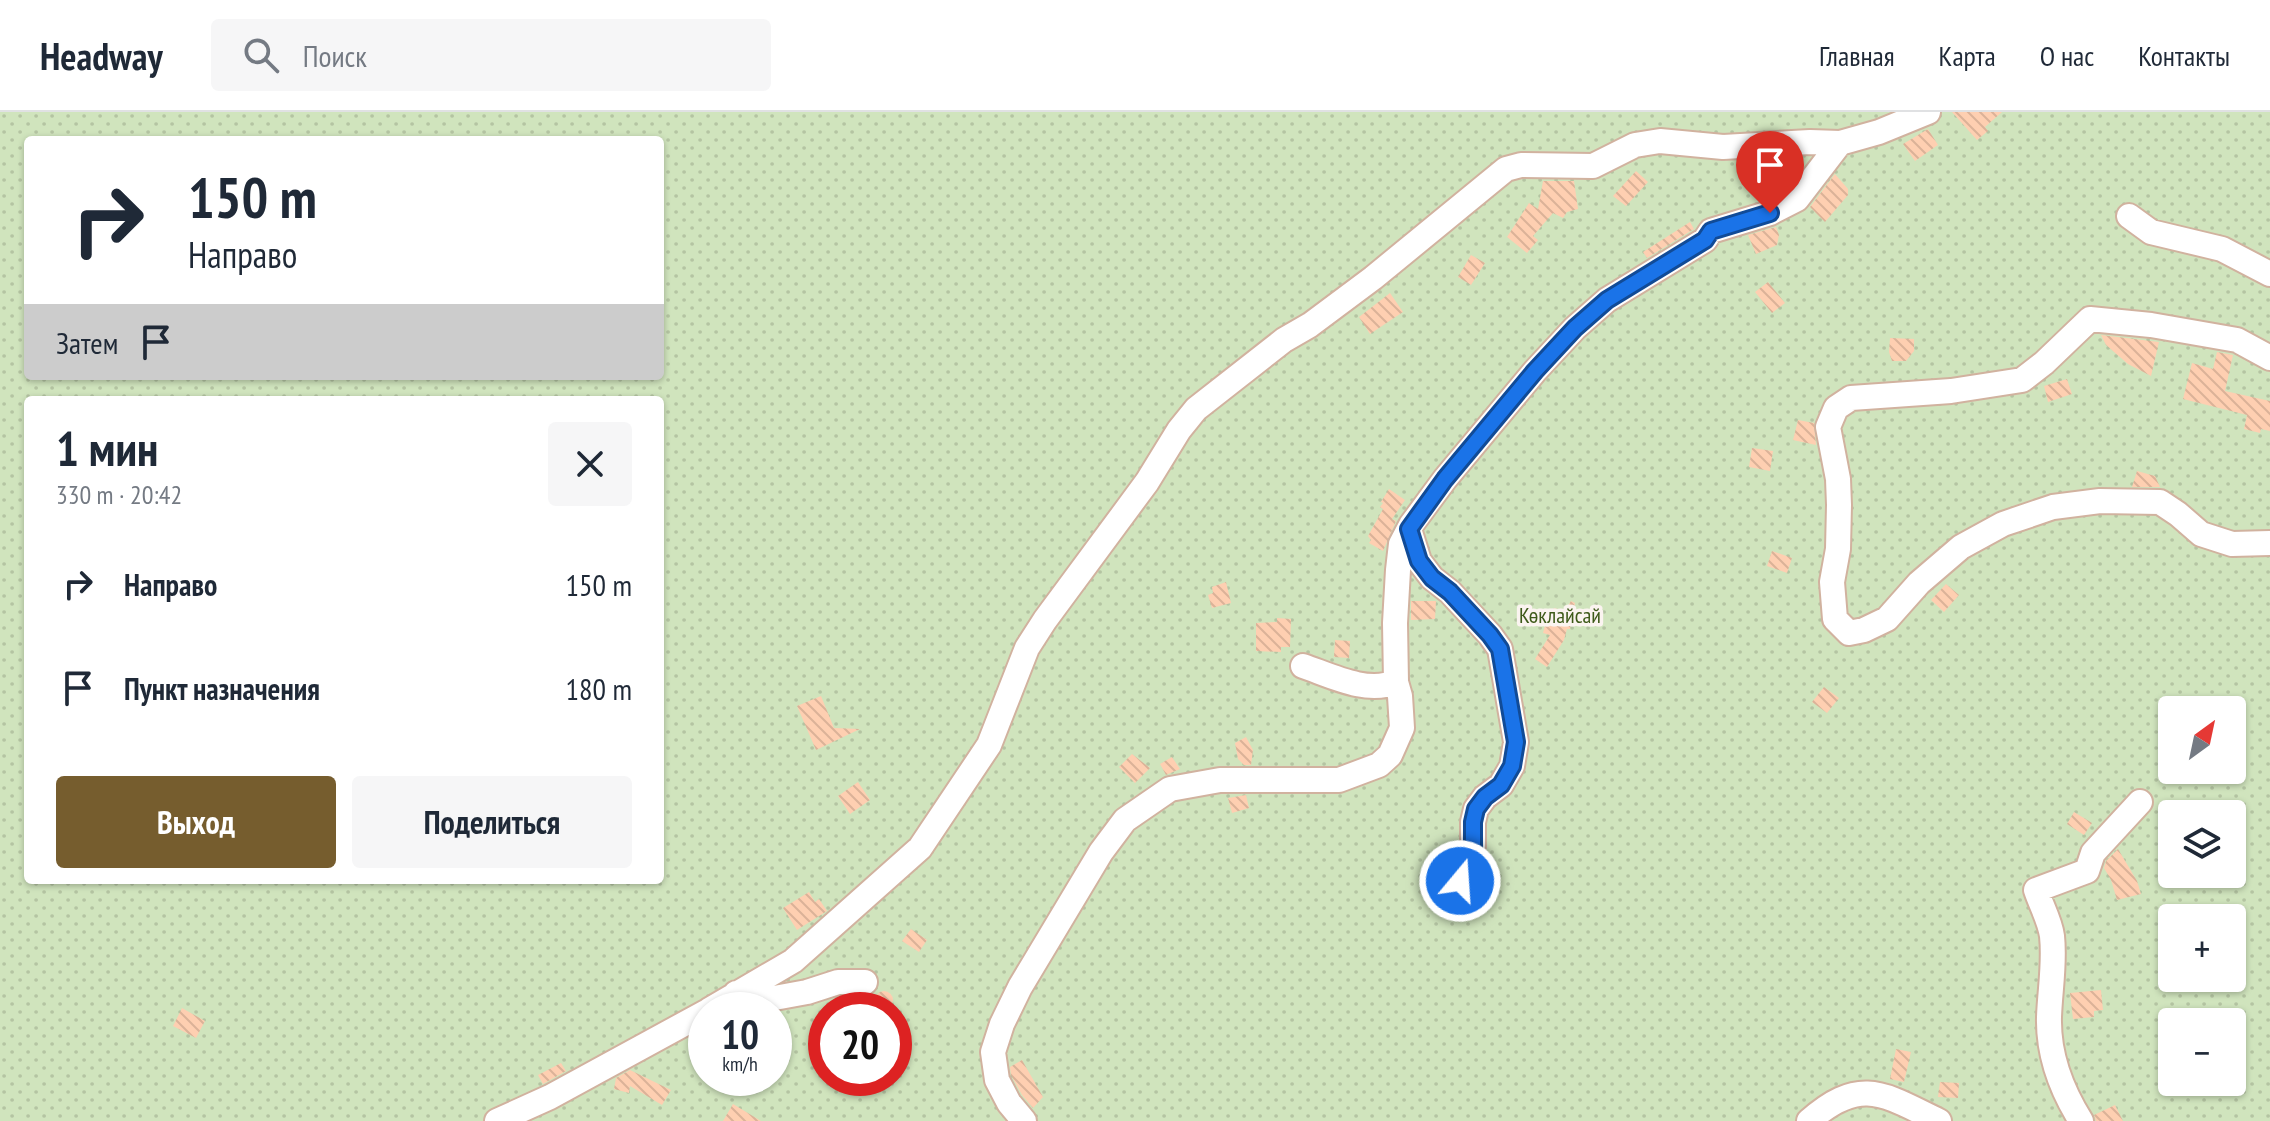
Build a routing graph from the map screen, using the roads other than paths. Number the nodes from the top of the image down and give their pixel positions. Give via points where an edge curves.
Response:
1 (1928, 112) edge
2 (1840, 143) junction
3 (2129, 216) dead end
4 (2270, 274) edge
5 (2270, 358) edge
6 (1409, 529) junction
7 (2270, 543) edge
8 (1303, 666) dead end
9 (1396, 682) junction
10 (2140, 802) dead end
11 (1460, 881) dead end
12 (865, 982) dead end
13 (738, 992) edge
14 (792, 995) edge
15 (688, 1022) edge
16 (497, 1121) edge
17 (1024, 1121) edge
18 (1809, 1121) edge
19 (1939, 1121) edge
20 (2081, 1121) edge

1 - 2 street
2 - 6 street via 1797,199 1711,231 1705,240 1607,300 1575,328 1445,479
2 - 13 street via 1723,147 1660,141 1635,145 1593,166 1506,169 1373,278 1196,409 1027,648 989,745 920,848 793,961
3 - 4 street via 2151,232 2222,249
5 - 7 street via 2237,340 2090,319 2022,380 1851,398 1836,408 1828,427 1839,505 1832,582 1835,619 1849,633 1887,619 1961,547 2003,524 2053,507 2160,502 2201,534 2232,544
6 - 9 street via 1398,570
6 - 11 street via 1419,561 1500,649 1516,742 1512,766 1501,785 1476,809 1473,846
8 - 9 street via 1367,686
9 - 17 street via 1402,728 1390,755 1379,765 1339,780 1220,780 1170,789 1125,820 1101,852 1002,1024 993,1052 997,1080
10 - 20 street via 2093,853 2087,871 2036,890 2052,932 2050,1047 2063,1092
12 - 14 street via 838,982
15 - 16 street
18 - 19 street via 1840,1099 1861,1092 1888,1095

